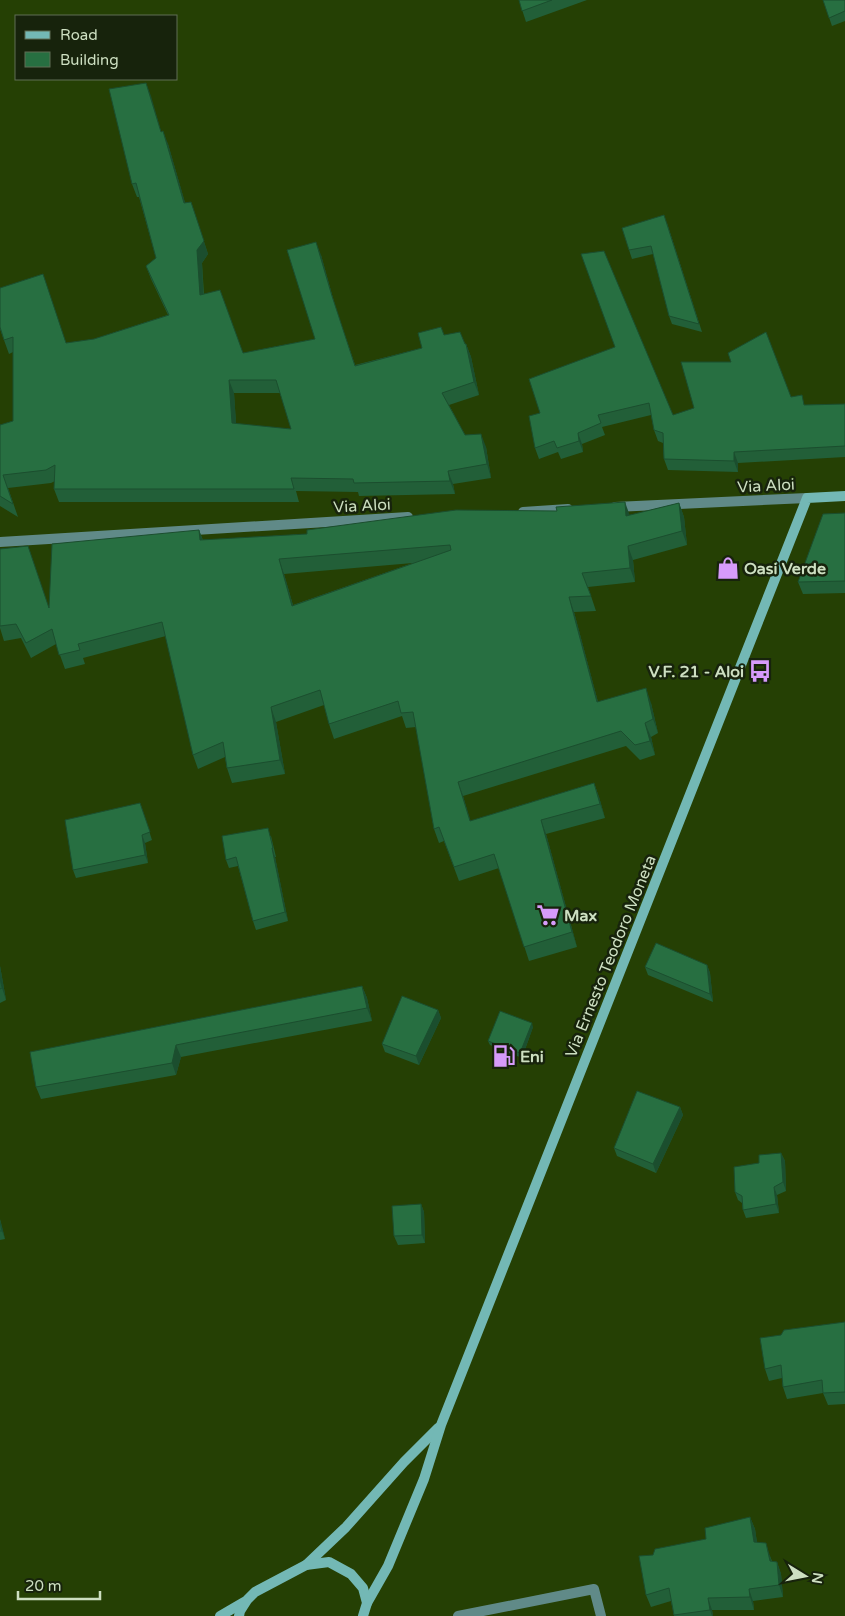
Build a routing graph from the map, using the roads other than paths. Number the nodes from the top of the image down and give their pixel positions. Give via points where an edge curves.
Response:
1 (845, 496) edge
2 (807, 498) junction
3 (608, 508) edge
4 (579, 509) edge
5 (510, 512) edge
6 (422, 517) edge
7 (0, 542) edge
8 (441, 1426) junction
9 (306, 1565) junction
10 (247, 1600) junction
11 (366, 1603) junction
12 (220, 1616) edge
13 (239, 1616) edge
14 (364, 1616) edge
15 (458, 1616) edge
16 (601, 1616) edge

1 - 2 street, Via Aloi
2 - 3 street, Via Aloi
2 - 8 street, Via Ernesto Teodoro Moneta
4 - 5 street
6 - 7 street, Via Aloi
8 - 9 street, Via Ernesto Teodoro Moneta
8 - 11 street, Via Ernesto Teodoro Moneta via 424,1479 388,1566
9 - 10 street via 255,1592
9 - 11 street via 330,1562 351,1574 362,1588
10 - 12 street
10 - 13 street
11 - 14 street
15 - 16 street via 594,1589

